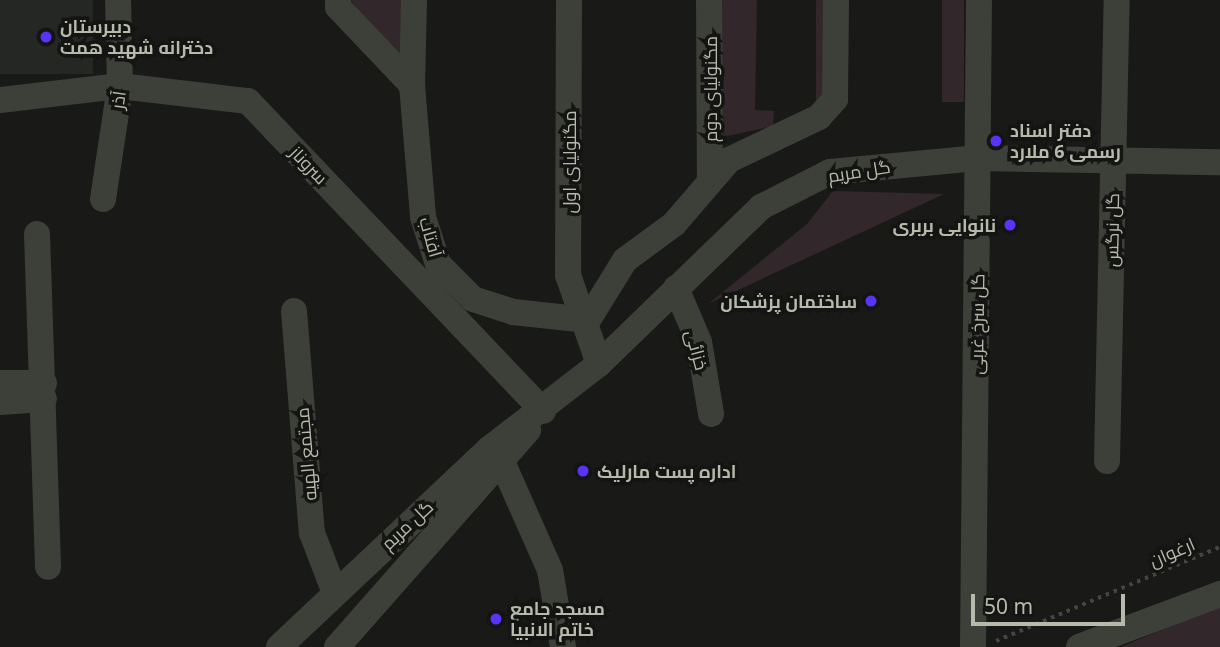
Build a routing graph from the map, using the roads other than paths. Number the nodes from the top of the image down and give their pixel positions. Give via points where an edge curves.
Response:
1 (118, 0) edge
2 (338, 0) edge
3 (414, 0) edge
4 (569, 0) edge
5 (709, 0) edge
6 (836, 0) edge
7 (979, 0) edge
8 (1117, 0) edge
9 (412, 85) junction
10 (120, 86) junction
11 (0, 100) edge
12 (979, 158) junction
13 (1220, 162) edge
14 (1114, 163) junction
15 (710, 178) junction
16 (103, 199) dead end
17 (37, 234) dead end
18 (676, 288) junction
19 (294, 311) dead end
20 (588, 320) junction
21 (599, 364) junction
22 (0, 383) edge
23 (44, 391) junction
24 (0, 402) edge
25 (543, 411) junction
26 (711, 414) dead end
27 (1107, 461) dead end
28 (503, 464) junction
29 (48, 567) dead end
30 (335, 593) junction
31 (1220, 594) edge
32 (983, 644) edge
33 (279, 647) edge
34 (337, 647) edge
35 (563, 647) edge
36 (1079, 647) edge

1 - 10 street, آذر
2 - 9 street via 338,7
3 - 9 street, آفتاب
4 - 20 street, مگنولیای اول via 568,275
5 - 15 street, مگنولیای دوم
6 - 15 street via 835,99 819,117 751,146
7 - 12 street, گل سرخ غربی
8 - 14 street, گل نرگس
9 - 20 street, آفتاب via 423,217 438,264 473,299 513,312
10 - 11 street, سروناز
10 - 16 street, آذر
10 - 25 street, سروناز via 248,101
12 - 14 street, گل مریم
12 - 18 street, گل مریم via 830,172 761,207
12 - 32 street, گل سرخ غربی
13 - 14 street, گل مریم
14 - 27 street, گل نرگس
15 - 20 street via 674,224 625,260
17 - 23 street
18 - 21 street, گل مریم
18 - 26 street, خزائی via 698,342
19 - 30 street, مجتمع الهیه via 312,533
20 - 21 street, مگنولیای اول
21 - 25 street, گل مریم
22 - 23 street
23 - 24 street
23 - 29 street
25 - 28 street, گل مریم
25 - 30 street, گل مریم via 489,449
28 - 34 street, گل مریم
28 - 35 street via 550,570
30 - 33 street, گل مریم
31 - 36 street

